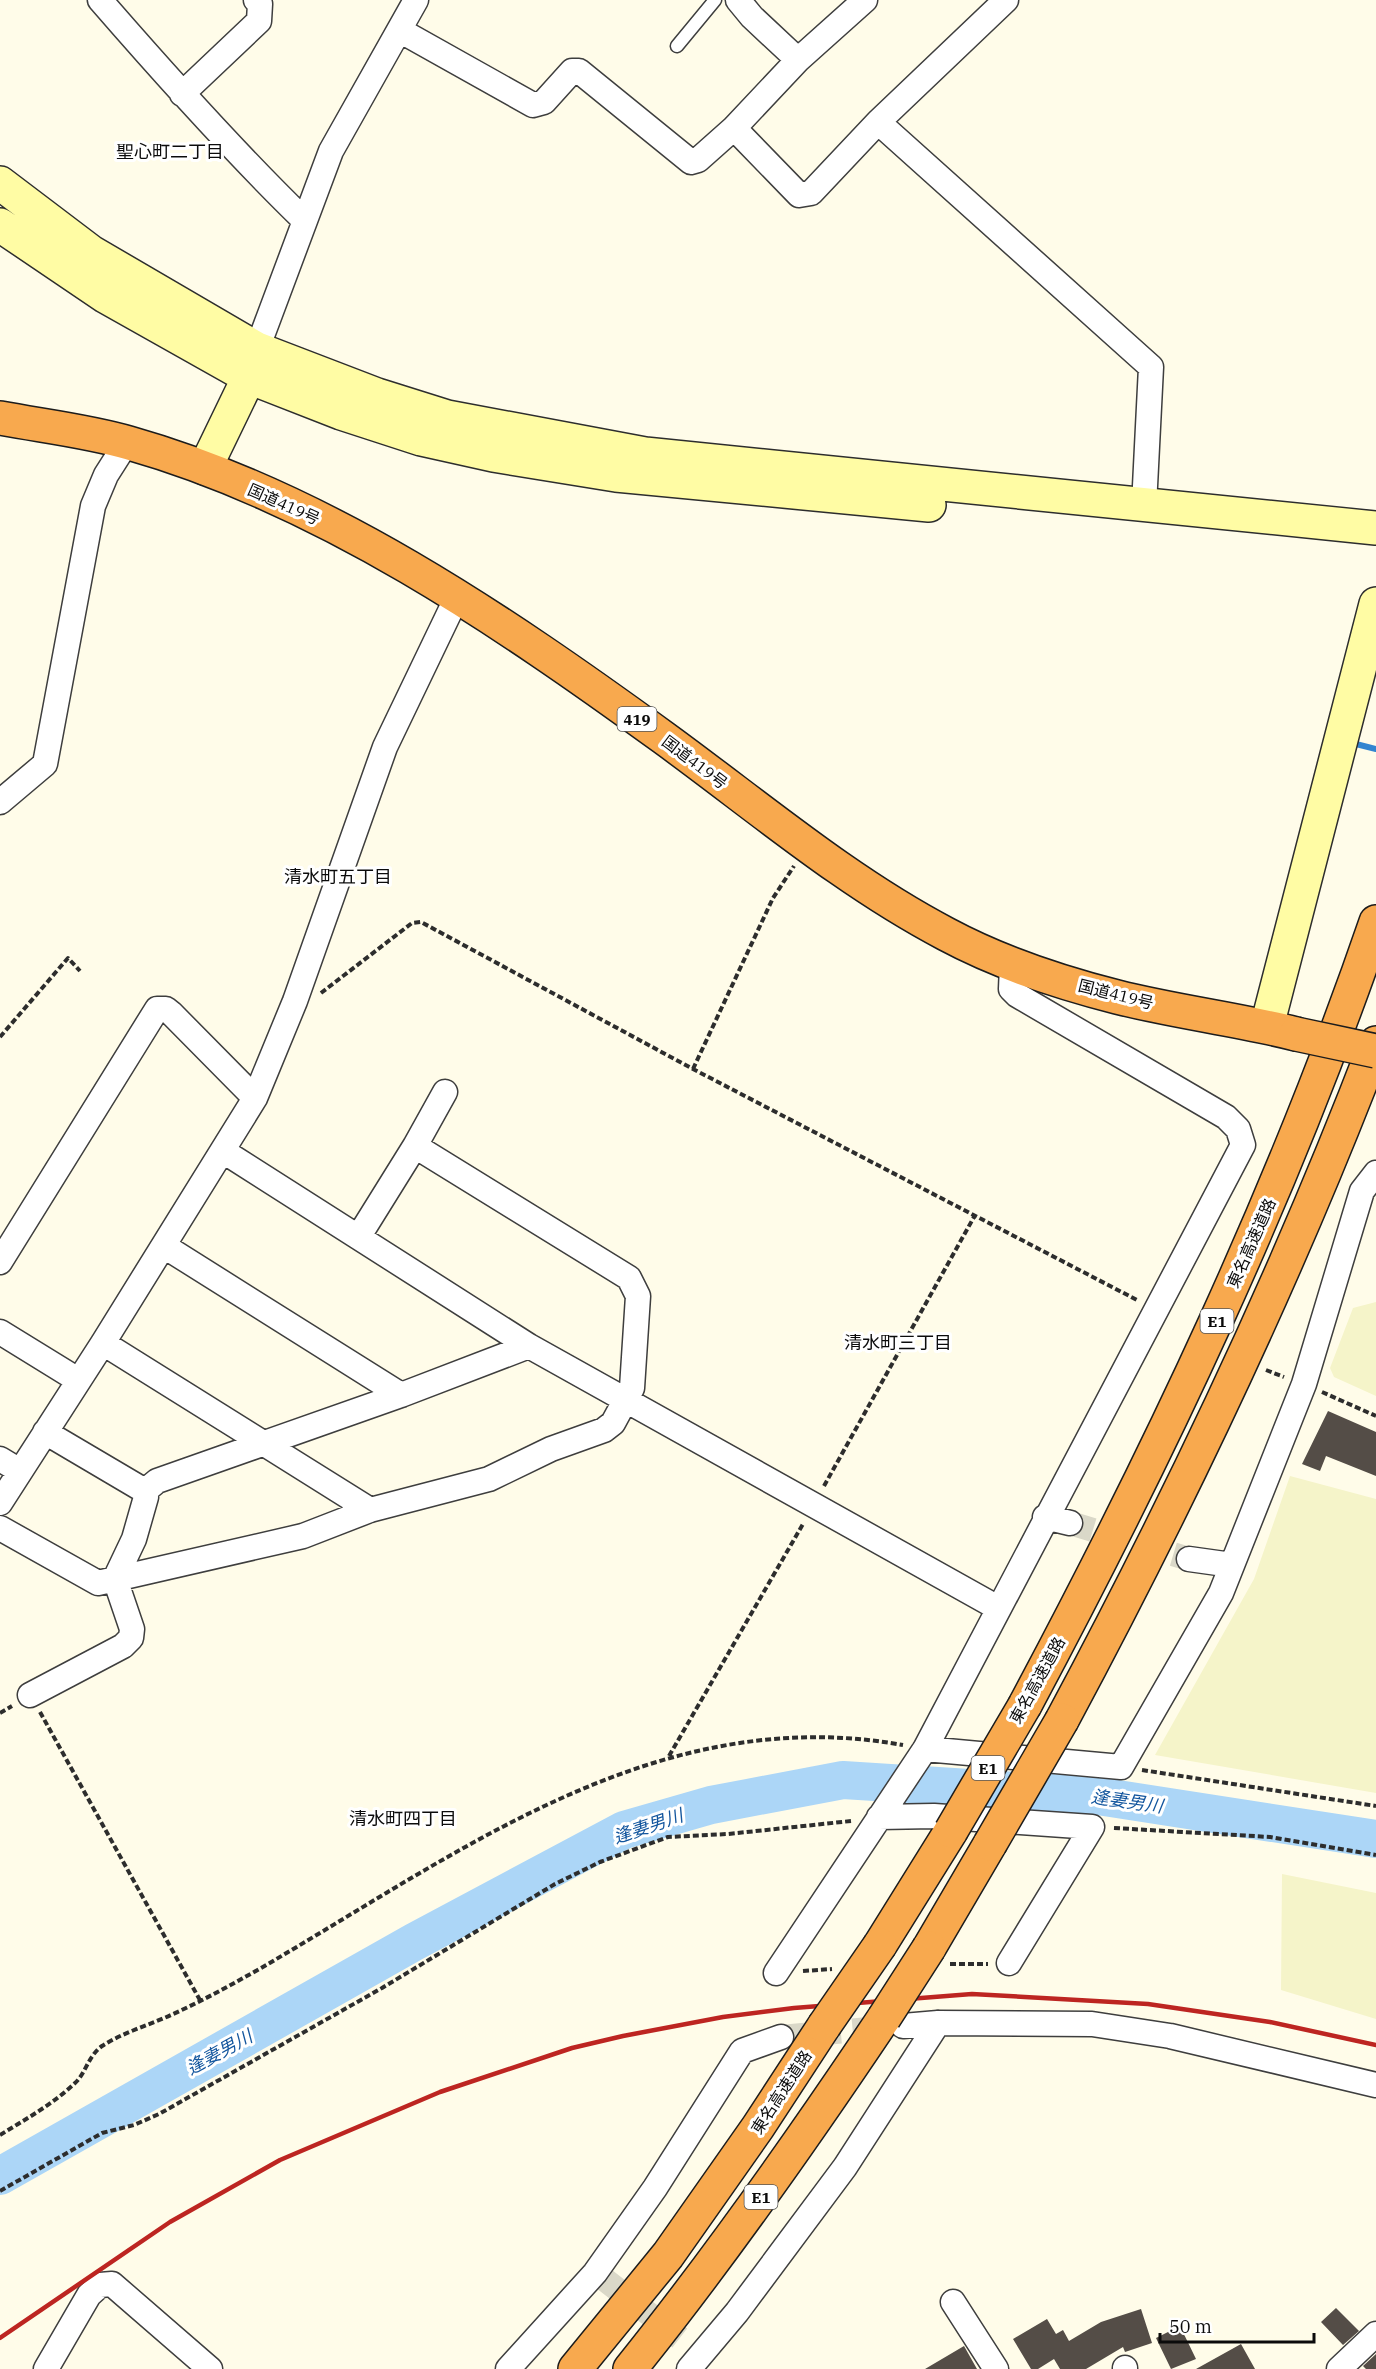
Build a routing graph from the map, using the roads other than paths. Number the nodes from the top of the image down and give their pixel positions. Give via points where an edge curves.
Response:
1 (100, 0) edge
2 (256, 0) edge
3 (416, 0) edge
4 (715, 0) edge
5 (738, 0) edge
6 (865, 0) edge
7 (1006, 0) edge
8 (400, 31) junction
9 (677, 46) dead end
10 (798, 60) junction
11 (182, 94) junction
12 (878, 122) junction
13 (734, 128) junction
14 (0, 183) edge
15 (304, 220) junction
16 (0, 225) edge
17 (253, 363) junction
18 (0, 418) edge
19 (126, 442) junction
20 (205, 468) junction
21 (1144, 506) junction
22 (1376, 528) edge
23 (1376, 549) edge
24 (457, 597) junction
25 (1376, 604) edge
26 (0, 802) edge
27 (1376, 922) edge
28 (1012, 965) junction
29 (1282, 1030) junction
30 (1376, 1043) edge
31 (1376, 1050) edge
32 (444, 1092) dead end
33 (255, 1098) junction
34 (415, 1146) junction
35 (223, 1151) junction
36 (1376, 1173) edge
37 (359, 1236) junction
38 (164, 1246) junction
39 (0, 1262) edge
40 (0, 1332) edge
41 (103, 1343) junction
42 (529, 1346) junction
43 (78, 1380) junction
44 (401, 1395) junction
45 (625, 1402) junction
46 (45, 1432) junction
47 (262, 1444) junction
48 (10, 1465) edge
49 (145, 1491) junction
50 (0, 1503) edge
51 (370, 1510) junction
52 (1045, 1517) junction
53 (1070, 1523) tunnel mouth
54 (0, 1528) edge
55 (1189, 1559) tunnel mouth
56 (1232, 1565) junction
57 (115, 1579) junction
58 (998, 1608) junction
59 (30, 1695) road end
60 (922, 1753) junction
61 (883, 1812) junction
62 (1008, 1964) dead end
63 (776, 1973) dead end
64 (893, 2022) junction
65 (938, 2023) junction
66 (781, 2037) tunnel mouth
67 (1376, 2085) edge
68 (952, 2302) dead end
69 (1376, 2334) edge
70 (692, 2355) edge
71 (46, 2369) edge
72 (210, 2369) edge
73 (508, 2369) edge
74 (576, 2369) edge
75 (630, 2369) edge
76 (996, 2369) edge
77 (1338, 2369) edge

1 - 11 street
2 - 11 street via 260,4 259,21
3 - 8 street
4 - 9 lane
5 - 10 street
6 - 10 street
7 - 12 street
8 - 13 street via 532,105 544,102 572,71 579,71 691,162
8 - 15 street via 331,151
10 - 13 street
11 - 15 street
12 - 13 street via 805,196 799,195
12 - 21 street via 1151,367
14 - 17 street via 91,252
15 - 17 street
16 - 17 street via 105,296
17 - 20 street
17 - 21 street via 447,417 645,454
17 - 23 street via 341,413 421,439 493,455 616,475
18 - 19 highway, 国道419号 / 419
19 - 20 highway, 国道419号 / 419
19 - 26 street via 93,506 45,764
20 - 24 highway, 国道419号 / 419 via 342,530
21 - 22 street
24 - 28 highway, 国道419号 / 419 via 516,633 891,902 946,935
24 - 33 street via 385,747 295,1000
25 - 29 street
27 - 74 highway, 東名高速道路 / E1, bridge via 1257,1233 1106,1553 1025,1704 880,1945 758,2127 668,2255
28 - 29 highway, 国道419号 / 419 via 1119,997
28 - 52 street via 1011,989 1017,995 1226,1117 1238,1129 1243,1145
29 - 31 highway, 国道419号 / 419, bridge
30 - 64 highway, E1, bridge via 1293,1249 1143,1570 1062,1720 929,1948
32 - 34 street
33 - 35 street
33 - 39 street via 171,1012 157,1009
34 - 37 street
34 - 45 street via 629,1278 638,1296 635,1368
35 - 37 street
35 - 38 street
36 - 56 street via 1362,1191 1304,1384
37 - 42 street
38 - 41 street
38 - 44 street
40 - 43 street
41 - 43 street
41 - 47 street
42 - 44 street
42 - 45 street
43 - 46 street
44 - 47 street
45 - 51 street via 604,1430 551,1449 489,1479
45 - 58 street
46 - 48 street
46 - 49 street
47 - 49 street via 157,1481
47 - 51 street
48 - 50 street
49 - 57 street via 134,1539
51 - 57 street via 303,1536
52 - 53 street
52 - 58 street
54 - 57 street via 86,1578 98,1582
55 - 56 street
56 - 60 street via 1221,1593 1121,1767
57 - 59 street via 132,1629 131,1638 123,1646
58 - 60 street
60 - 61 street
61 - 62 street via 1092,1827
61 - 63 street
64 - 65 street
64 - 75 highway, E1 via 701,2281
65 - 67 street via 1092,2024 1170,2036
65 - 70 street via 845,2167 737,2312
66 - 73 street via 742,2051 599,2276
68 - 76 street
69 - 77 street
71 - 72 street via 89,2295 100,2285 112,2284

